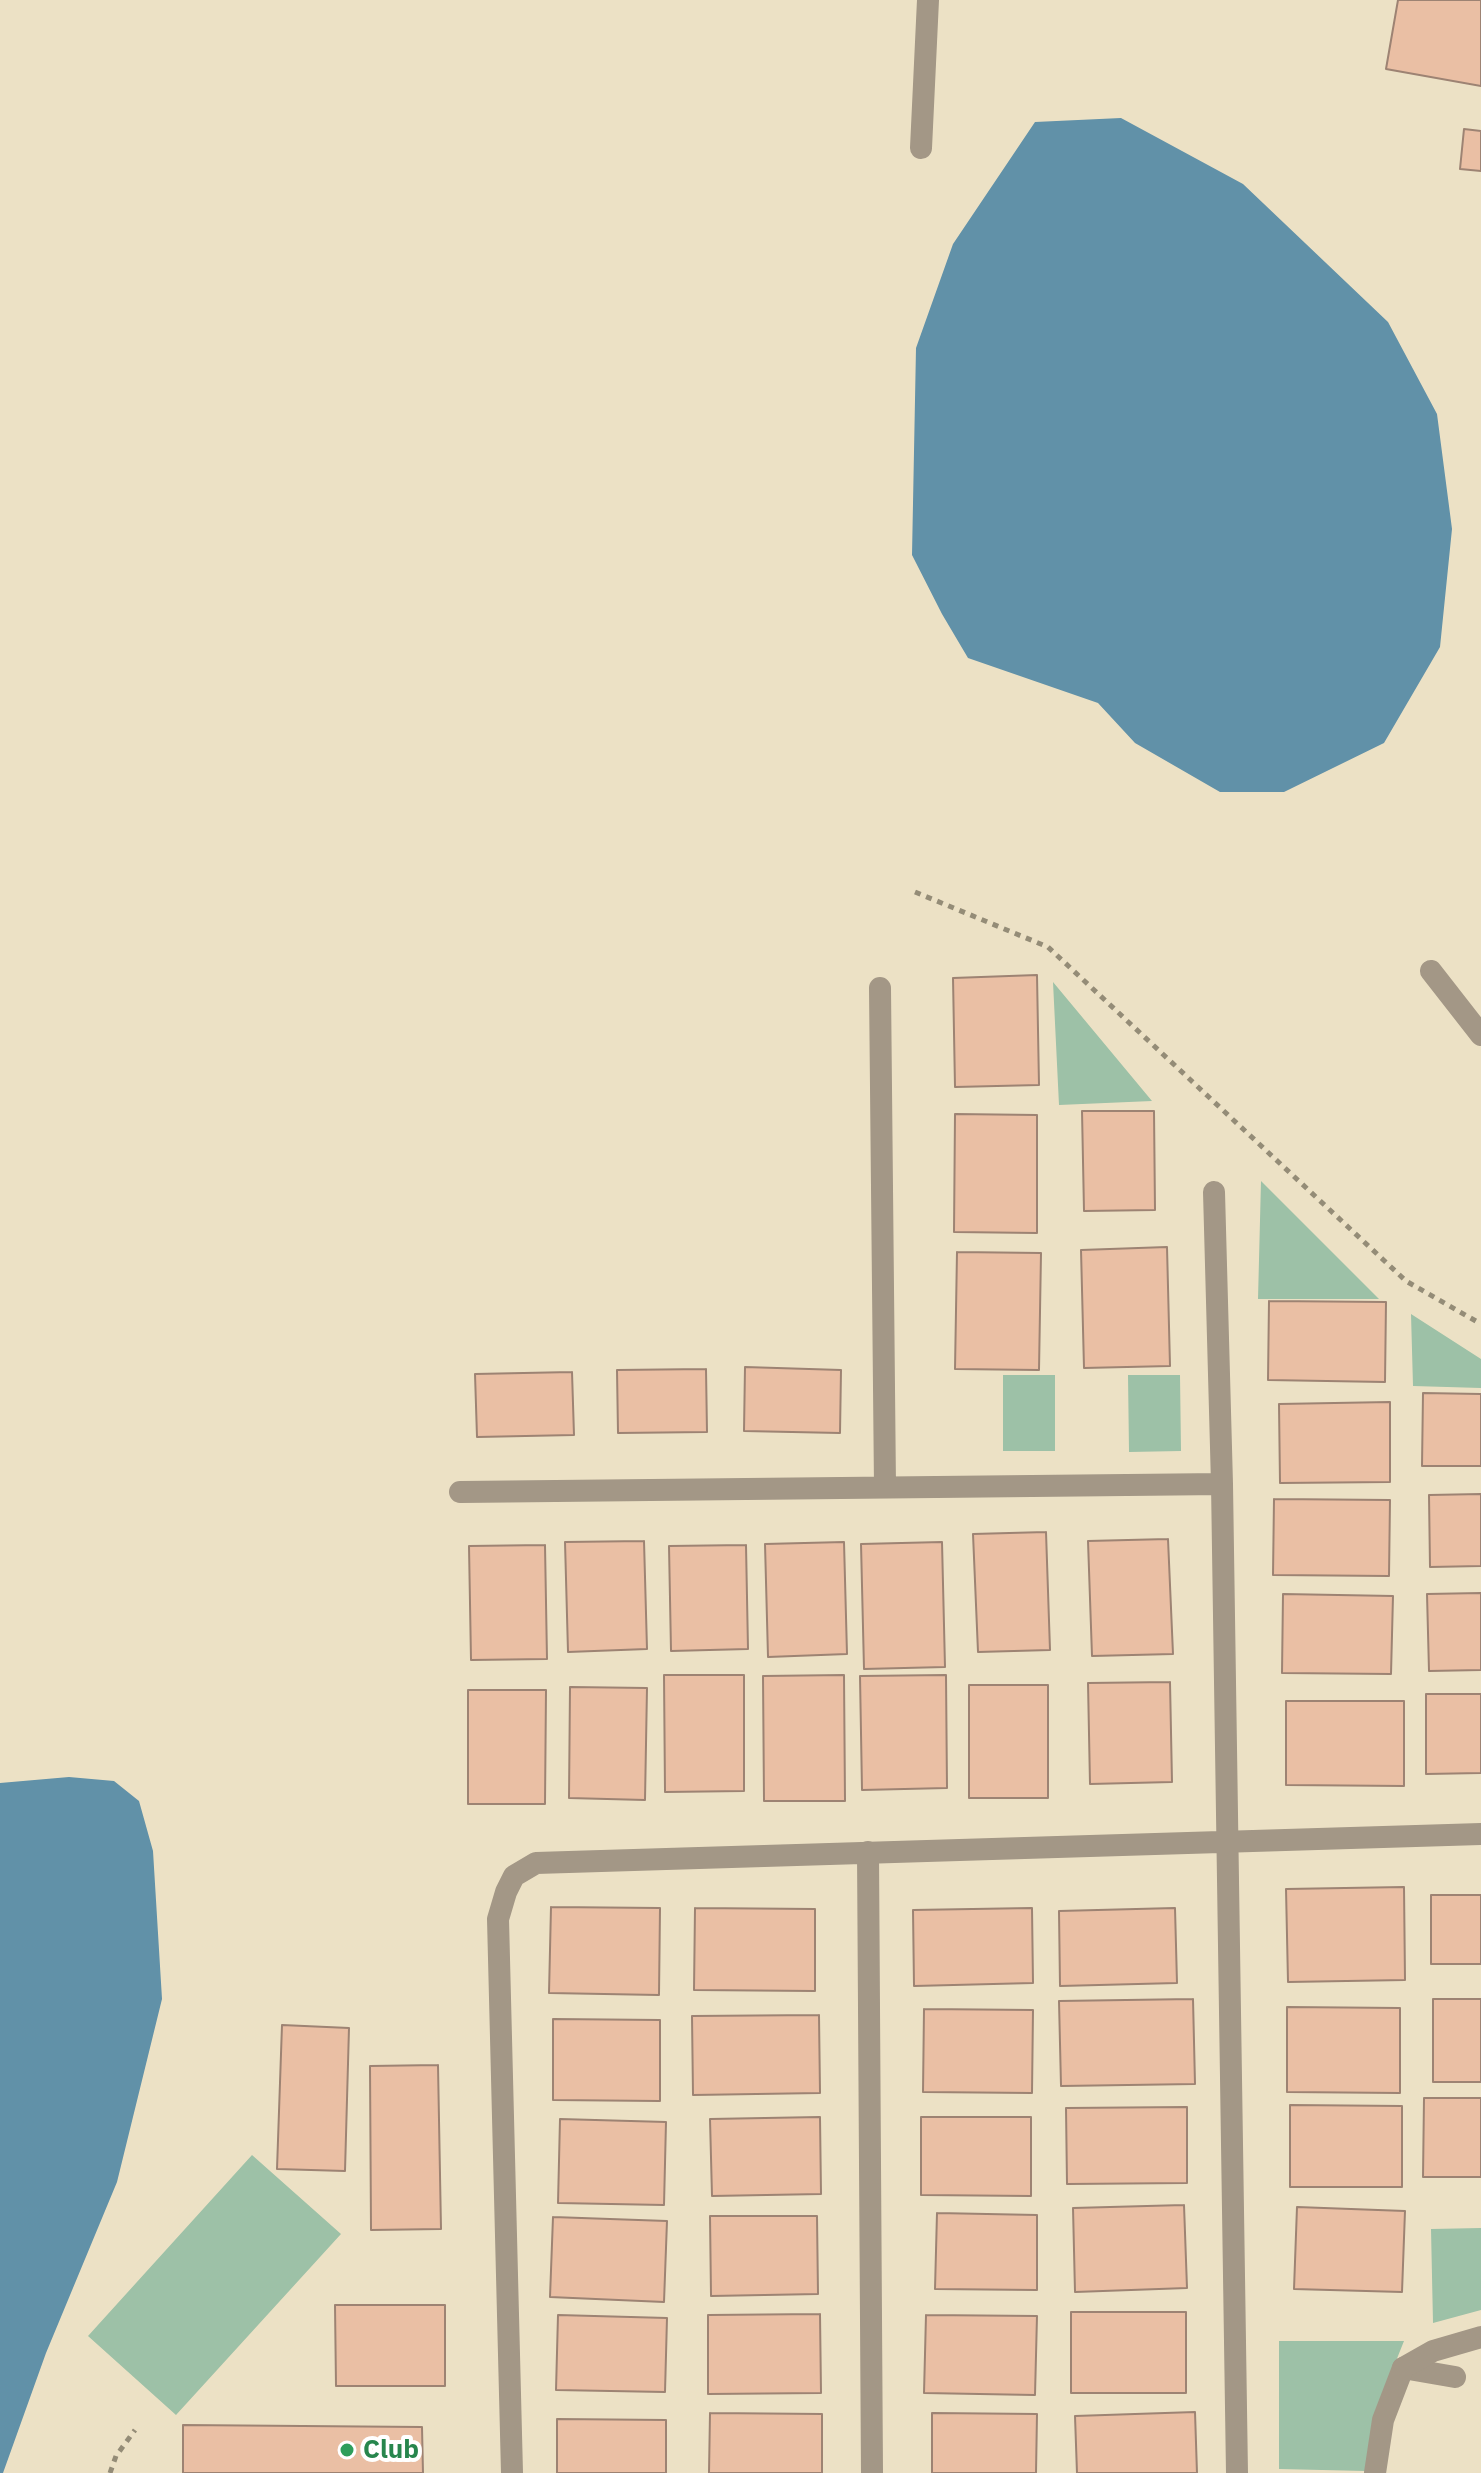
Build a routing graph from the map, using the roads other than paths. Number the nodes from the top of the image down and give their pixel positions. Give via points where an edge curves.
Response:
1 (928, 0) edge
2 (921, 148) dead end
3 (1431, 971) dead end
4 (880, 988) dead end
5 (1481, 1035) edge
6 (1214, 1192) dead end
7 (1222, 1484) junction
8 (885, 1487) junction
9 (460, 1492) dead end
10 (1481, 1834) edge
11 (1227, 1841) junction
12 (868, 1852) junction
13 (1481, 2337) edge
14 (1403, 2368) junction
15 (1455, 2377) dead end
16 (512, 2473) edge
17 (872, 2473) edge
18 (1237, 2473) edge
19 (1375, 2473) edge

1 - 2 street
3 - 5 street
4 - 8 street
6 - 7 street
7 - 8 street
7 - 11 street
8 - 9 street
10 - 11 street
11 - 12 street
11 - 18 street
12 - 16 street via 536,1863 514,1876 498,1919
12 - 17 street
13 - 14 street via 1433,2351
14 - 15 street
14 - 19 street via 1383,2420

